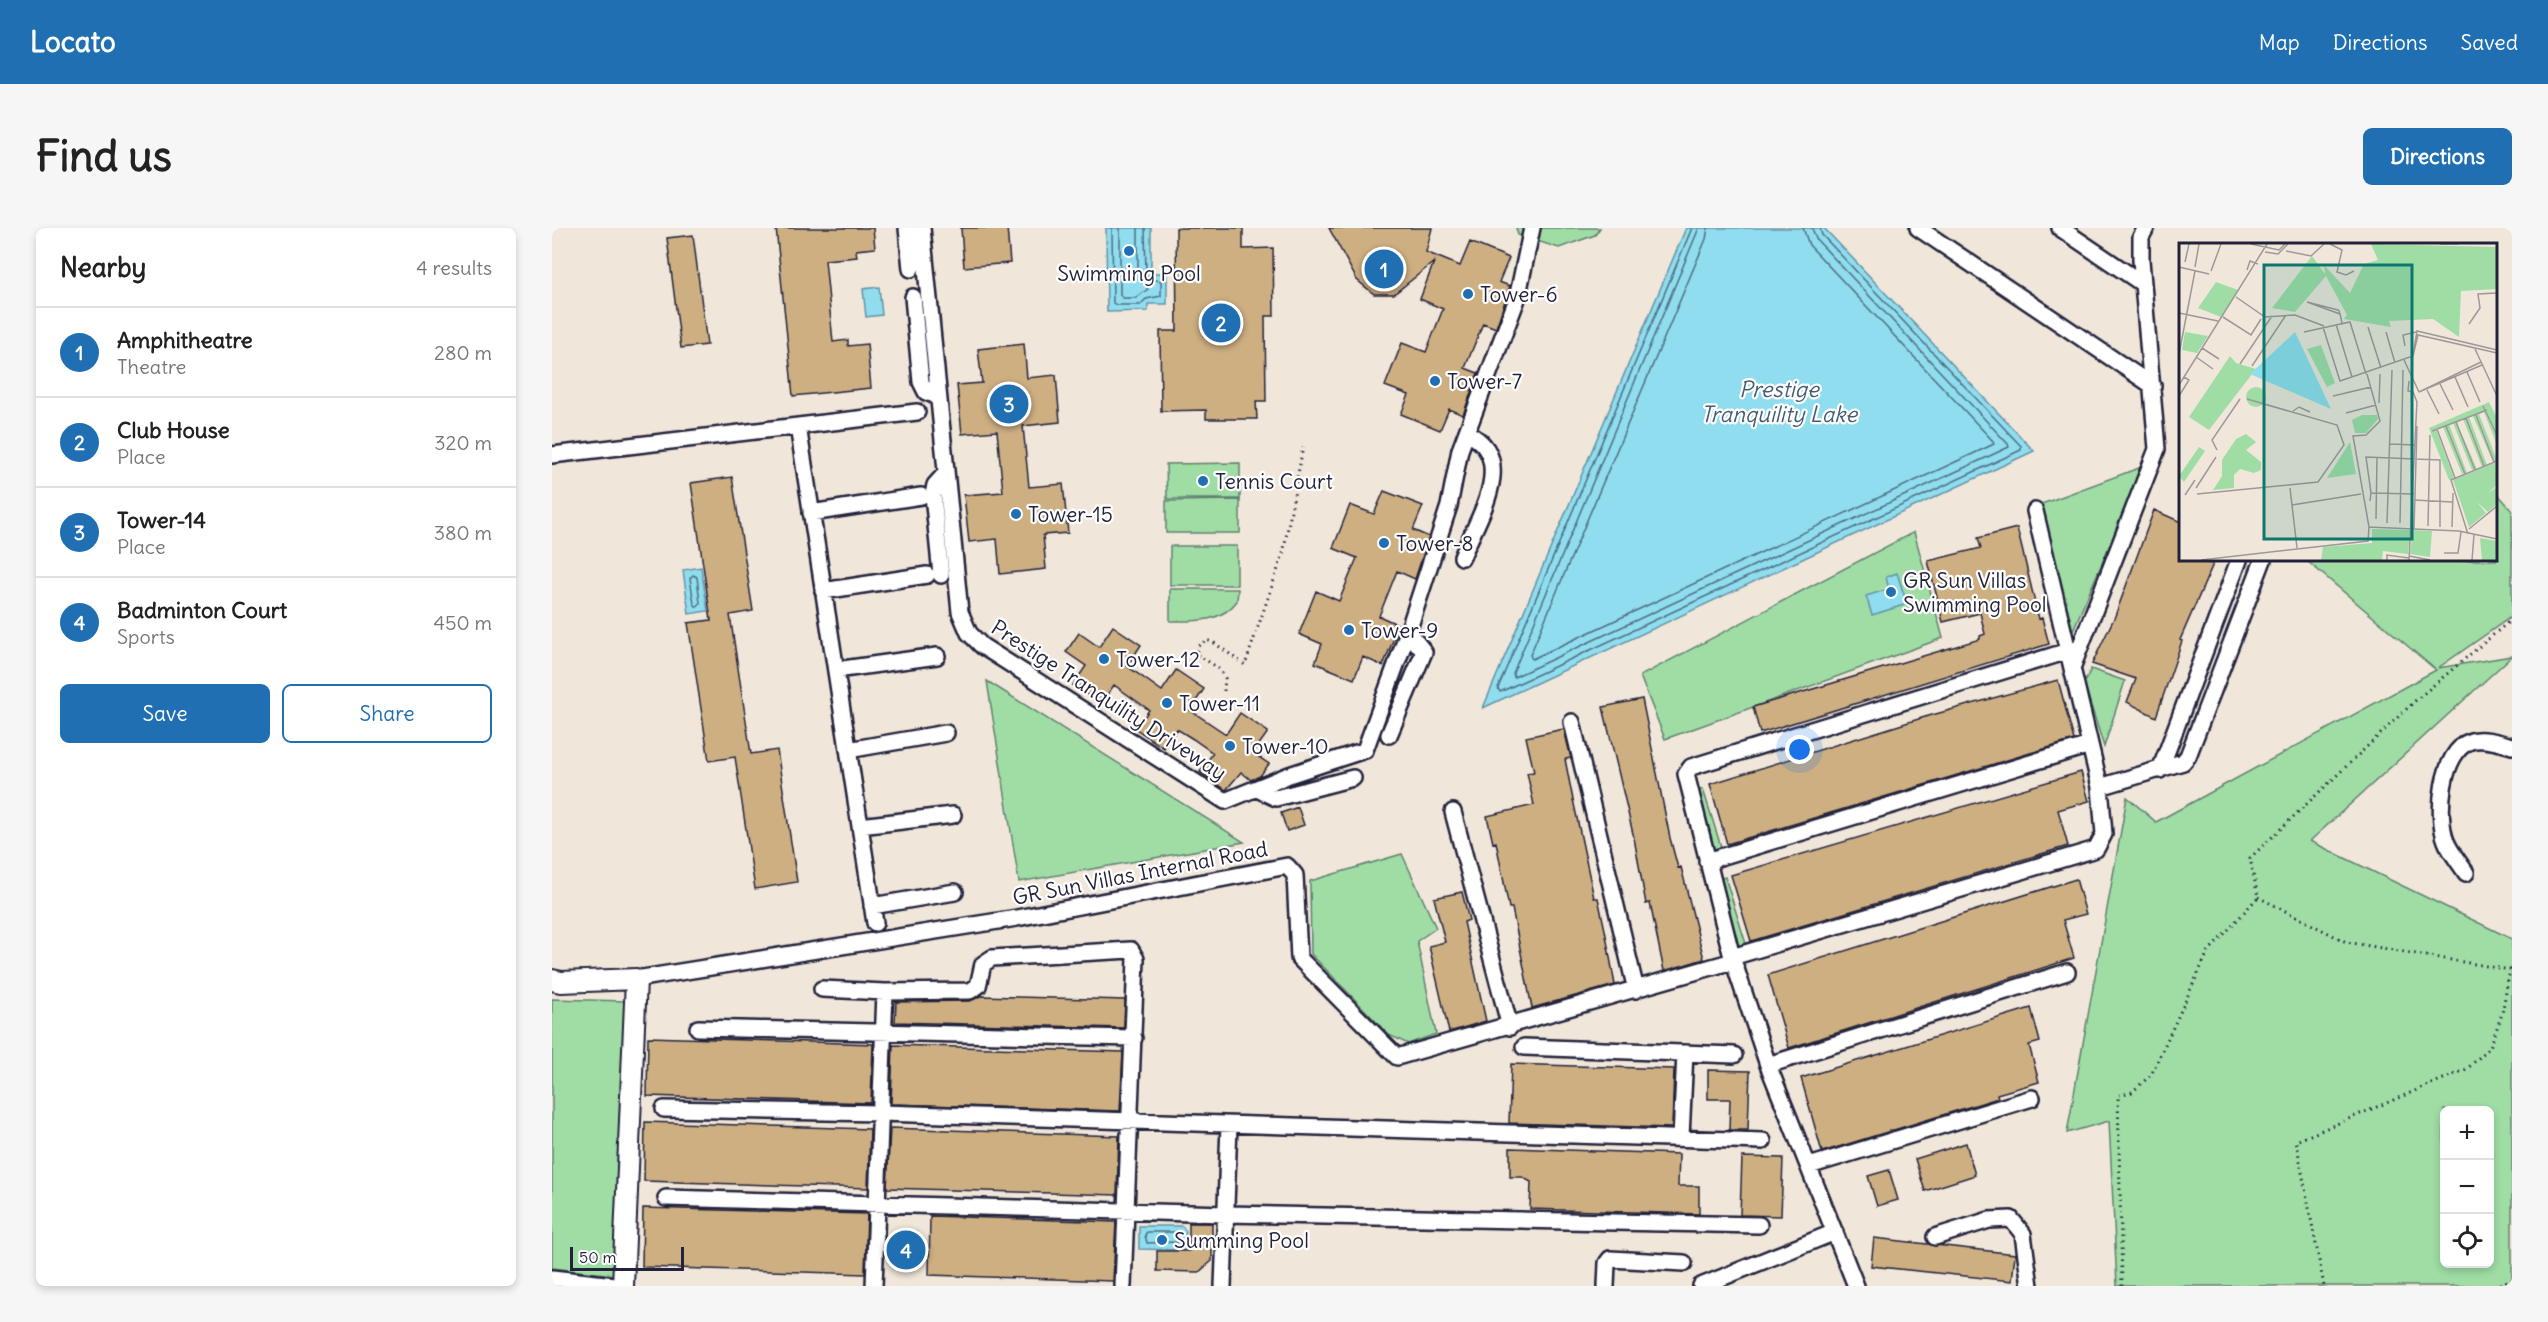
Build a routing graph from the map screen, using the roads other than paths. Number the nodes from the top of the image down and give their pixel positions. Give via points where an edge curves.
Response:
1 (907, 228) edge
2 (922, 228) edge
3 (1532, 228) edge
4 (1918, 228) edge
5 (2060, 228) edge
6 (2146, 228) edge
7 (911, 269) dead end
8 (2143, 284) junction
9 (913, 297) dead end
10 (2153, 386) junction
11 (937, 396) junction
12 (917, 412) dead end
13 (798, 426) junction
14 (1467, 433) junction
15 (552, 455) edge
16 (945, 474) junction
17 (921, 496) dead end
18 (2035, 511) dead end
19 (811, 513) junction
20 (1462, 557) dead end
21 (2239, 561) edge
22 (2263, 561) edge
23 (824, 591) junction
24 (1408, 632) junction
25 (2068, 651) junction
26 (937, 656) dead end
27 (2072, 668) junction
28 (836, 670) junction
29 (1572, 722) dead end
30 (946, 733) dead end
31 (1389, 735) dead end
32 (2090, 745) junction
33 (2512, 747) edge
34 (848, 750) junction
35 (2160, 770) junction
36 (1353, 778) dead end
37 (2100, 787) junction
38 (1257, 789) junction
39 (1453, 812) dead end
40 (953, 815) dead end
41 (860, 826) junction
42 (1707, 861) junction
43 (2466, 873) dead end
44 (955, 892) dead end
45 (872, 906) junction
46 (875, 923) dead end
47 (1732, 959) junction
48 (2067, 972) dead end
49 (636, 979) junction
50 (552, 980) edge
51 (822, 989) dead end
52 (1636, 990) junction
53 (885, 992) junction
54 (1510, 1027) junction
55 (698, 1028) dead end
56 (883, 1032) junction
57 (1134, 1038) junction
58 (1524, 1047) dead end
59 (1685, 1053) junction
60 (1734, 1054) dead end
61 (1768, 1065) junction
62 (2032, 1098) dead end
63 (664, 1110) dead end
64 (881, 1113) junction
65 (1131, 1122) junction
66 (1229, 1125) junction
67 (1681, 1137) junction
68 (1763, 1141) dead end
69 (1809, 1166) junction
70 (666, 1198) dead end
71 (876, 1205) junction
72 (1126, 1211) junction
73 (1226, 1214) junction
74 (1759, 1225) dead end
75 (1835, 1232) junction
76 (1935, 1238) dead end
77 (1684, 1263) dead end
78 (552, 1278) edge
79 (623, 1286) edge
80 (874, 1286) edge
81 (1123, 1286) edge
82 (1223, 1286) edge
83 (1606, 1286) edge
84 (1701, 1286) edge
85 (1856, 1286) edge
86 (2030, 1286) edge

1 - 7 street
2 - 11 street, Prestige Tranquility Driveway
3 - 14 street, Prestige Tranquility Driveway via 1517,299
4 - 10 street
5 - 8 street
6 - 8 street via 2141,237
8 - 10 street
9 - 11 street via 921,382 926,392
10 - 27 street via 2157,449
11 - 16 street, Prestige Tranquility Driveway
12 - 13 street
13 - 15 street
13 - 19 street
14 - 20 street via 1487,448 1494,477
14 - 24 street, Prestige Tranquility Driveway via 1449,506
16 - 23 street via 934,485 934,575
16 - 38 street, Prestige Tranquility Driveway via 960,612 969,633 982,646 1225,801
17 - 19 street
18 - 25 street, GR Sun Villas Internal Road
19 - 23 street
21 - 35 street
22 - 35 street via 2188,756 2183,762
23 - 28 street
24 - 31 street via 1424,652
24 - 38 street, Prestige Tranquility Driveway via 1365,750
25 - 27 street, GR Sun Villas Internal Road
25 - 42 street via 1691,767 1686,781
26 - 28 street
27 - 32 street, GR Sun Villas Internal Road
28 - 34 street
29 - 52 street
30 - 34 street
32 - 37 street, GR Sun Villas Internal Road
32 - 42 street
33 - 43 street via 2472,740 2458,749 2449,764 2440,812 2446,842
34 - 41 street
35 - 37 street
36 - 38 street via 1276,798
37 - 47 street, GR Sun Villas Internal Road via 2104,834 2096,849
39 - 54 street
40 - 41 street
41 - 45 street
42 - 47 street
44 - 45 street
45 - 46 street
47 - 52 street, GR Sun Villas Internal Road
47 - 61 street
48 - 61 street
49 - 50 main road
49 - 54 street, GR Sun Villas Internal Road via 1017,918 1287,866 1295,875 1299,958 1394,1056 1401,1058
49 - 79 main road
51 - 53 street
52 - 54 street, GR Sun Villas Internal Road
53 - 56 street
53 - 57 street via 970,991 978,986 983,964 992,958 1128,949 1136,959
55 - 56 street
56 - 57 street
56 - 64 street
57 - 65 street
58 - 59 street
59 - 60 street
59 - 67 street
61 - 69 street
62 - 69 street
63 - 64 street
64 - 65 street
64 - 71 street
65 - 66 street
65 - 72 street
66 - 67 street
66 - 73 street
67 - 68 street
69 - 75 street
70 - 71 street
71 - 72 street
71 - 80 street
72 - 73 street
72 - 81 street
73 - 74 street
73 - 82 street
75 - 84 street
75 - 85 street
76 - 86 street via 1989,1220 2011,1219 2023,1234
77 - 83 street via 1610,1259
78 - 79 street

